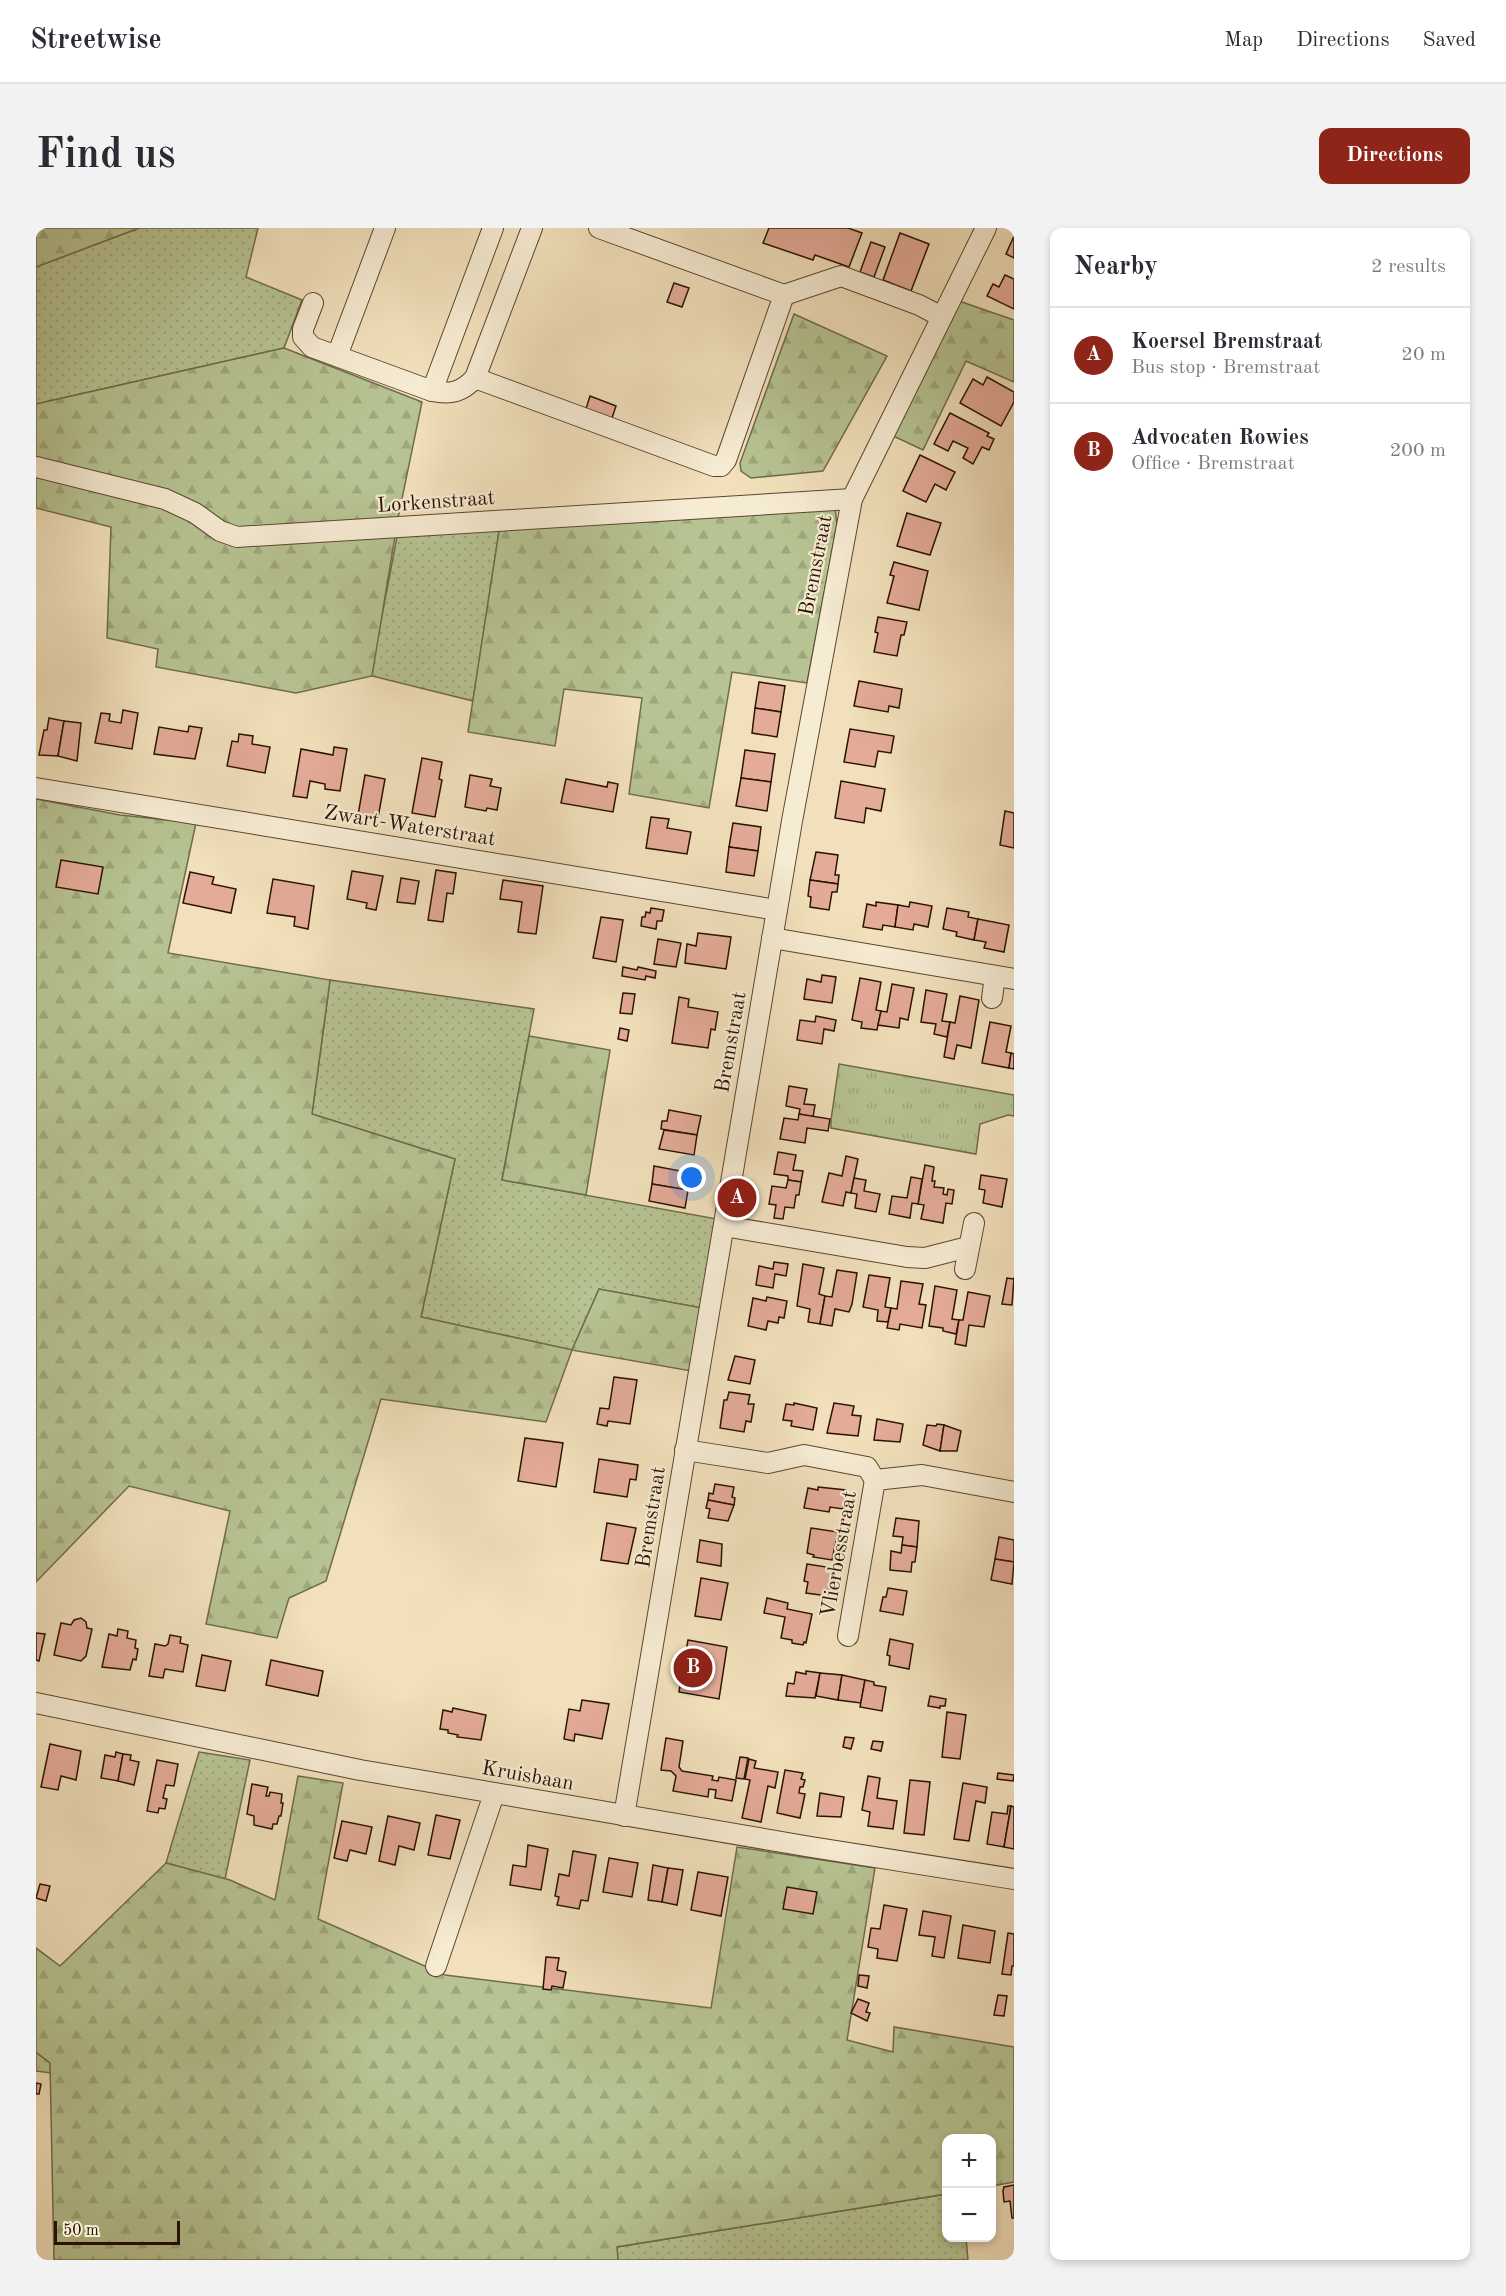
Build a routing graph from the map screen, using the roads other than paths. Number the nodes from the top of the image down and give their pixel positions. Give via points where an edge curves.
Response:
1 (385, 228) edge
2 (493, 228) edge
3 (532, 228) edge
4 (598, 228) edge
5 (986, 228) edge
6 (784, 296) junction
7 (314, 303) dead end
8 (942, 317) junction
9 (337, 356) junction
10 (474, 378) junction
11 (432, 392) junction
12 (36, 467) edge
13 (852, 499) junction
14 (36, 788) edge
15 (777, 910) junction
16 (772, 938) junction
17 (1005, 977) edge
18 (992, 998) dead end
19 (974, 1223) dead end
20 (724, 1226) junction
21 (968, 1247) junction
22 (965, 1269) dead end
23 (685, 1450) junction
24 (875, 1480) junction
25 (1014, 1492) edge
26 (848, 1636) dead end
27 (36, 1703) edge
28 (494, 1794) junction
29 (624, 1816) junction
30 (1014, 1880) edge
31 (436, 1966) dead end

1 - 9 street
2 - 11 street
3 - 10 street
4 - 6 street
5 - 8 street, Bremstraat
6 - 8 street via 841,276
6 - 10 street via 721,466
7 - 9 street via 303,337 312,347
8 - 13 street, Bremstraat
9 - 11 street
10 - 11 street via 456,392
12 - 13 street, Lorkenstraat via 165,499 237,537
13 - 15 street, Bremstraat
14 - 15 street, Zwart-Waterstraat
15 - 16 street, Bremstraat
16 - 17 street
16 - 20 street, Bremstraat
17 - 18 street
19 - 21 street
20 - 21 street via 907,1257 925,1258
20 - 23 street, Bremstraat
21 - 22 street
23 - 24 street, Vlierbesstraat via 768,1463 804,1455 867,1467
23 - 29 street, Bremstraat
24 - 25 street, Vlierbesstraat via 922,1475
24 - 26 street, Vlierbesstraat
27 - 28 street, Kruisbaan
28 - 29 street, Kruisbaan
28 - 31 street
29 - 30 street, Kruisbaan

